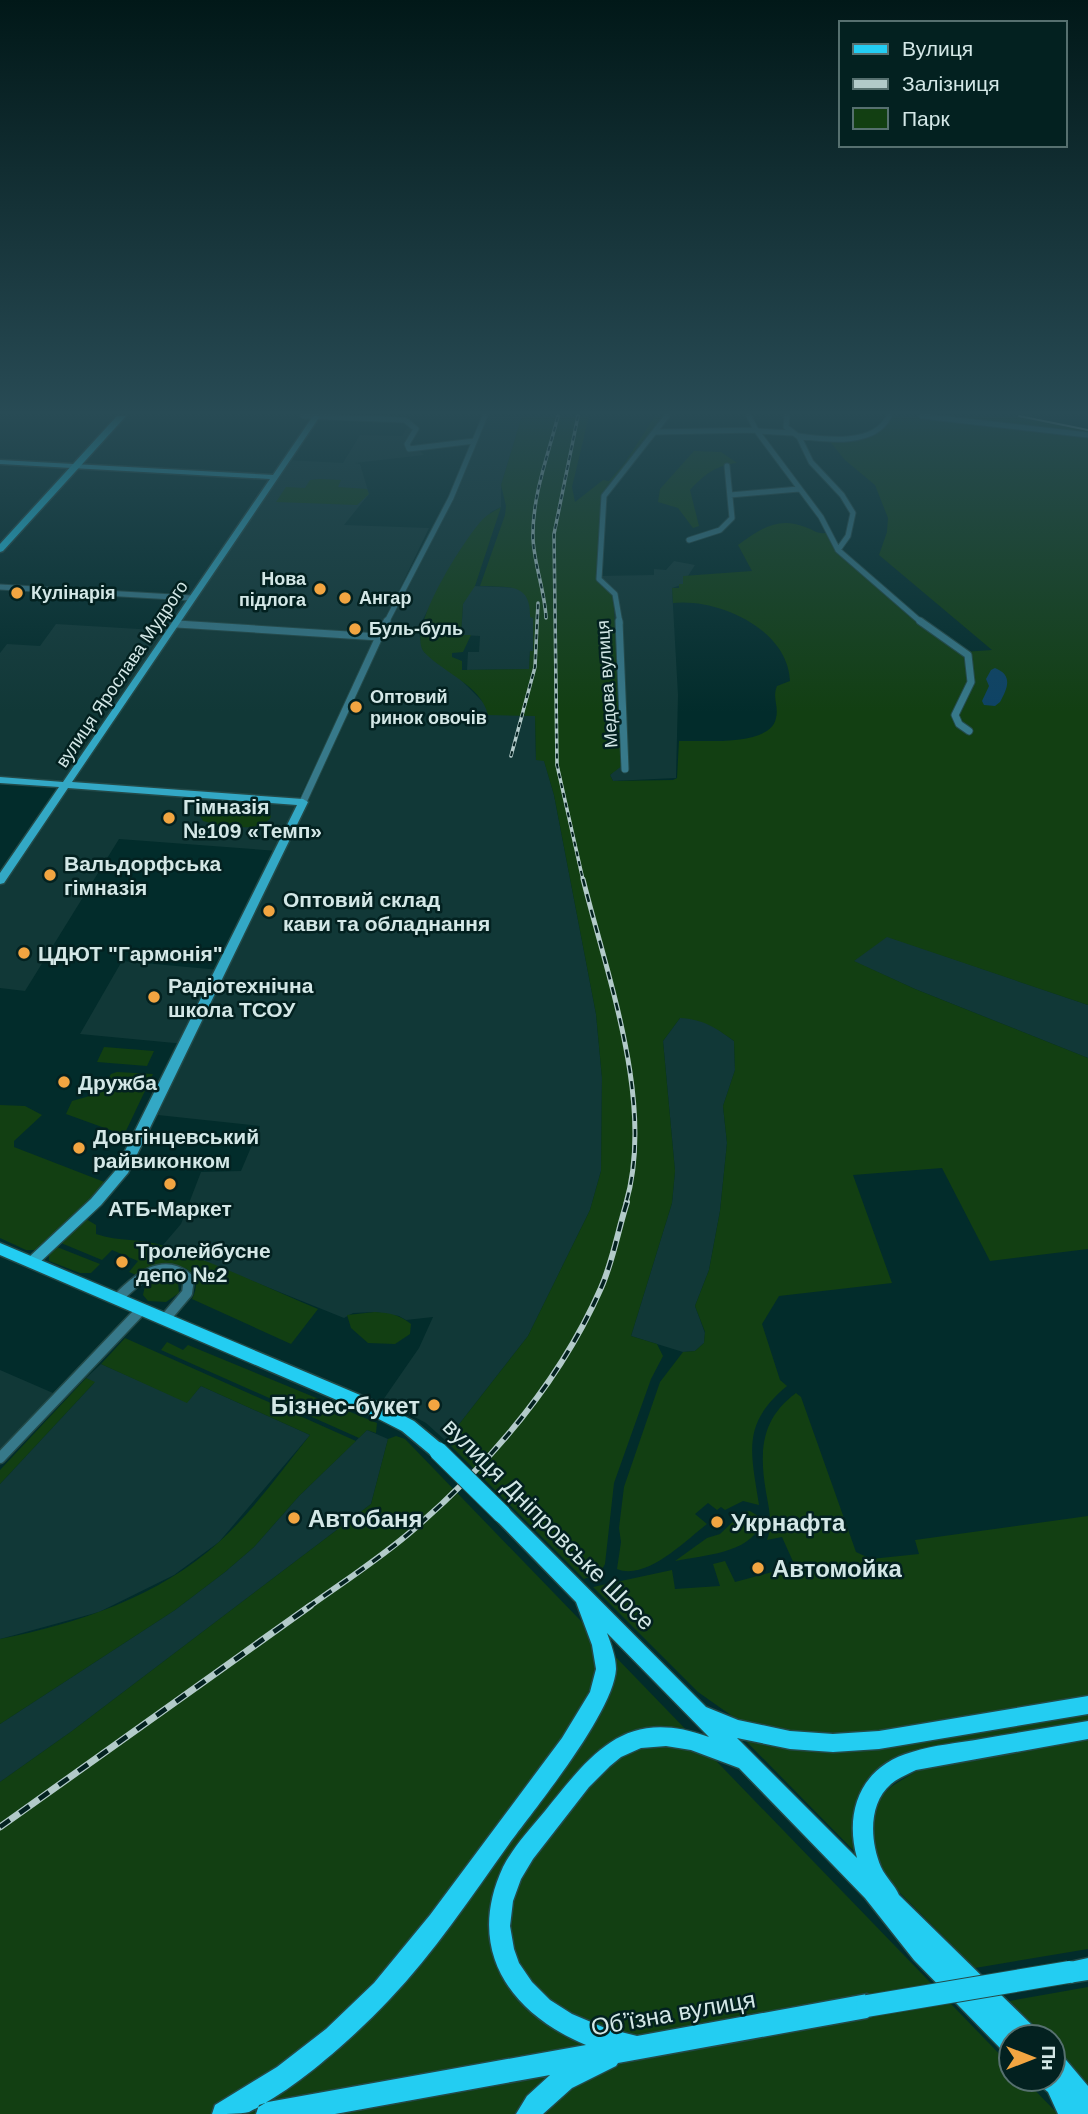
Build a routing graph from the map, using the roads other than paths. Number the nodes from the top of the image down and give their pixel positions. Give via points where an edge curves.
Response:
1 (32, 515) edge
2 (249, 515) edge
3 (442, 515) edge
4 (603, 515) edge
5 (732, 515) edge
6 (819, 515) edge
7 (854, 515) edge
8 (689, 540) dead end
9 (0, 550) edge
10 (838, 550) junction
11 (0, 587) edge
12 (191, 598) junction
13 (177, 624) junction
14 (379, 637) junction
15 (969, 731) dead end
16 (625, 769) dead end
17 (0, 779) edge
18 (67, 784) junction
19 (303, 802) junction
20 (0, 881) edge
21 (0, 1249) edge
22 (32, 1262) junction
23 (118, 1298) junction
24 (142, 1309) junction
25 (165, 1319) junction
26 (0, 1458) edge
27 (582, 1596) junction
28 (1088, 1705) edge
29 (696, 1712) junction
30 (1088, 1730) edge
31 (747, 1763) junction
32 (873, 1890) junction
33 (897, 1907) junction
34 (1078, 1970) edge
35 (1014, 2023) edge
36 (997, 2029) edge
37 (639, 2047) junction
38 (1067, 2087) edge
39 (1061, 2093) edge
40 (1088, 2106) edge
41 (224, 2114) edge
42 (268, 2114) edge
43 (528, 2114) edge
44 (1071, 2114) edge

1 - 9 main road
2 - 12 street, вулиця Ярослава Мудрого
3 - 14 street
4 - 16 street, Медова вулиця via 599,579 615,594 620,625
5 - 8 street via 717,532
6 - 10 street
7 - 10 street via 854,526
10 - 15 street via 929,629 968,655 971,682 955,715
11 - 12 street
12 - 13 street, вулиця Ярослава Мудрого
13 - 14 street
13 - 18 street, вулиця Ярослава Мудрого
14 - 19 street
17 - 18 street
18 - 19 street
18 - 20 street, вулиця Ярослава Мудрого
19 - 22 street via 121,1173
21 - 22 main road, вулиця Дніпровське Шосе
22 - 23 main road, вулиця Дніпровське Шосе
23 - 24 main road, вулиця Дніпровське Шосе
23 - 25 street via 150,1272 182,1272 189,1279 187,1293
24 - 25 main road, вулиця Дніпровське Шосе
24 - 26 street
25 - 27 main road, вулиця Дніпровське Шосе, bridge via 395,1419 438,1451
27 - 29 main road, вулиця Дніпровське Шосе
27 - 41 main road via 602,1645 606,1669 598,1695 569,1745 382,1992 334,2038
28 - 29 main road via 879,1740 833,1743 737,1729
29 - 31 main road, вулиця Дніпровське Шосе
30 - 33 main road via 912,1761 884,1777 870,1793 862,1819 863,1842 872,1874
31 - 32 main road, вулиця Дніпровське Шосе
31 - 37 main road via 680,1738 648,1737 625,1744 583,1778 524,1854 505,1888 499,1929 504,1959 516,1983 544,2010 568,2024
32 - 33 main road, вулиця Дніпровське Шосе
32 - 36 main road, вулиця Дніпровське Шосе via 922,1952
33 - 35 main road, вулиця Дніпровське Шосе
34 - 37 main road, Обʼїзна вулиця, bridge
37 - 42 main road, Обʼїзна вулиця
37 - 43 main road via 572,2074 547,2091
38 - 40 main road
39 - 44 main road

